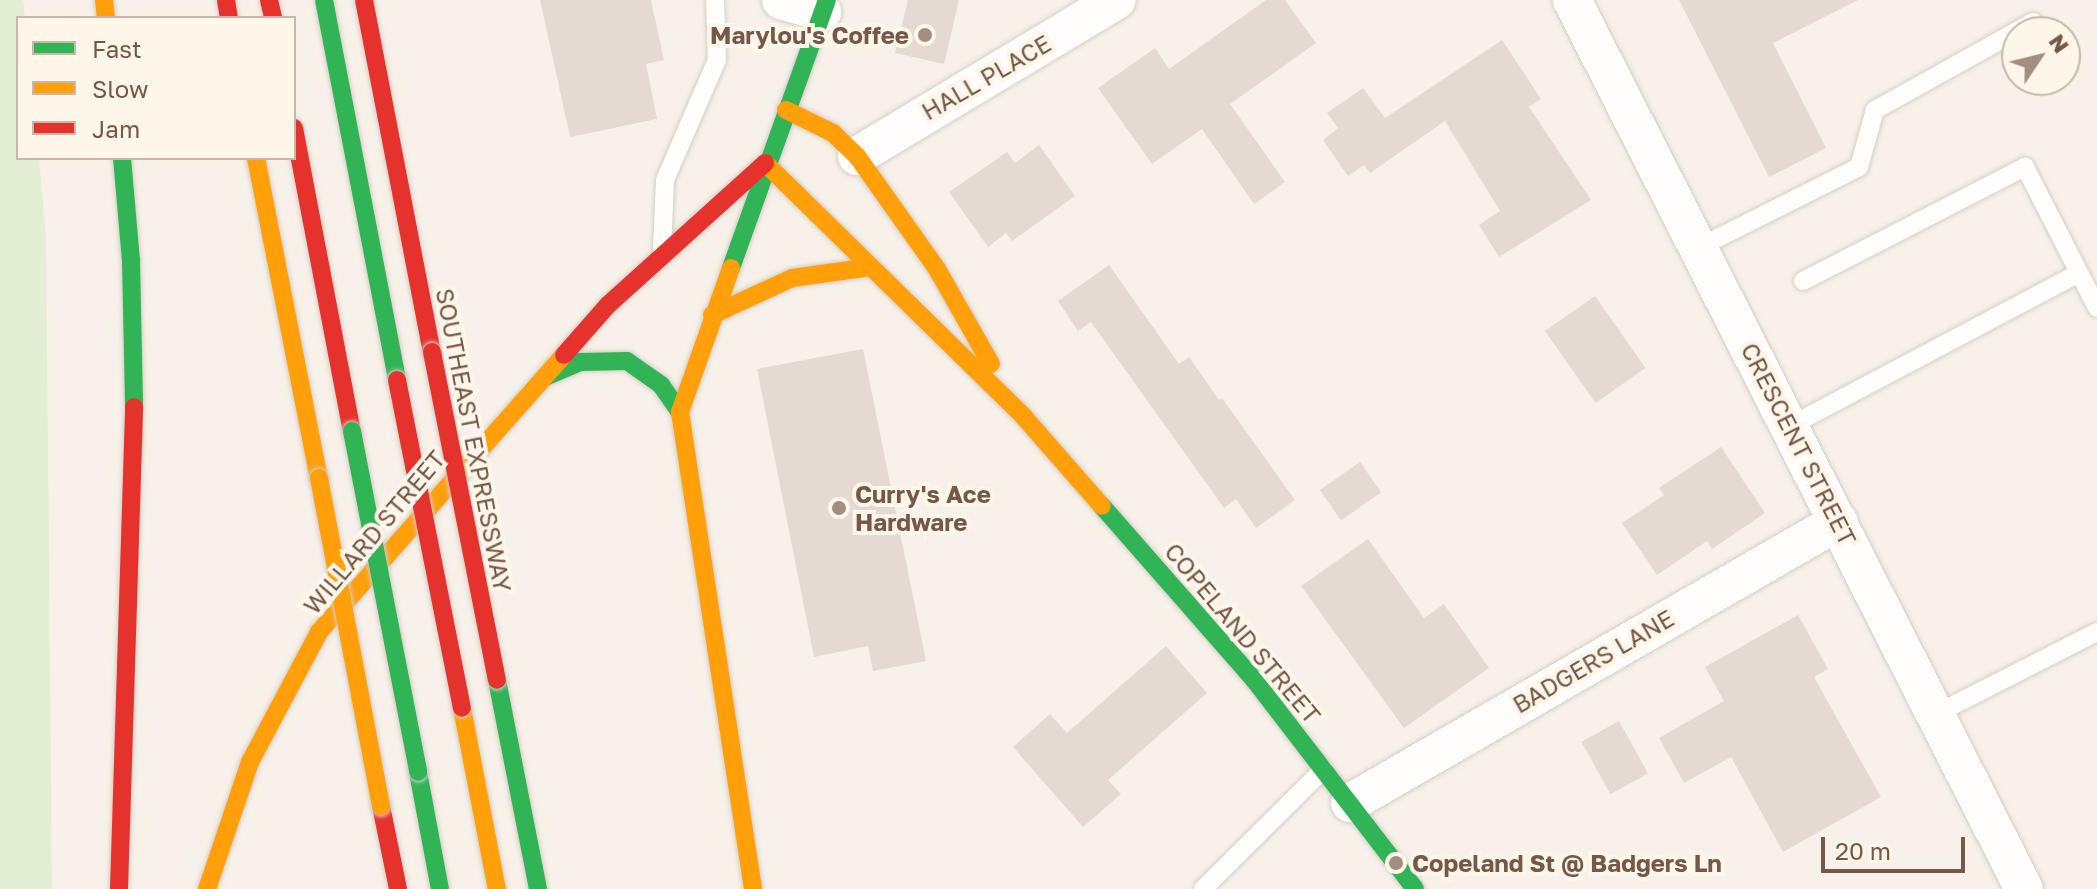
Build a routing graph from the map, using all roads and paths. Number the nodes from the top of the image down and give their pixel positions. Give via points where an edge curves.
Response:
1 (324, 0) edge
2 (364, 0) edge
3 (715, 0) edge
4 (781, 0) edge
5 (1117, 0) edge
6 (1572, 0) edge
7 (825, 6) edge
8 (2001, 40) edge
9 (786, 110) junction
10 (296, 138) edge
11 (857, 156) junction
12 (122, 160) edge
13 (256, 160) edge
14 (765, 163) junction
15 (1698, 248) junction
16 (661, 256) junction
17 (871, 267) junction
18 (2079, 273) junction
19 (1803, 281) dead end
20 (2097, 308) edge
21 (712, 315) junction
22 (537, 381) junction
23 (680, 412) junction
24 (1024, 417) junction
25 (1790, 426) junction
26 (1839, 521) junction
27 (2097, 632) edge
28 (1936, 714) junction
29 (1324, 769) junction
30 (1350, 803) junction
31 (119, 889) edge
32 (207, 889) edge
33 (398, 889) edge
34 (440, 889) edge
35 (497, 889) edge
36 (538, 889) edge
37 (753, 889) edge
38 (1203, 889) edge
39 (1415, 889) edge
40 (2024, 889) edge

1 - 35 main road, bridge
2 - 36 main road, SOUTHEAST EXPRESSWAY, bridge
3 - 16 lane via 717,60 665,180
4 - 7 street
5 - 11 street, HALL PLACE
6 - 15 street, CRESCENT STREET
7 - 9 main road, WILLARD STREET
8 - 15 lane via 1875,110 1859,167
9 - 11 main road, COPELAND STREET via 833,133
9 - 14 main road, WILLARD STREET
10 - 34 main road, bridge
11 - 24 main road, COPELAND STREET via 937,269
12 - 31 main road via 131,260 134,419
13 - 33 main road, bridge
14 - 16 main road, WILLARD STREET
14 - 17 main road, COPELAND STREET
14 - 21 main road, WILLARD STREET
15 - 25 street, CRESCENT STREET
16 - 22 main road, WILLARD STREET
17 - 21 main road via 792,278
17 - 24 main road, COPELAND STREET
18 - 19 lane via 2025,167
18 - 20 lane
18 - 25 lane
21 - 23 main road, WILLARD STREET
22 - 23 main road via 581,362 627,361 661,385
22 - 32 main road, WILLARD STREET via 359,582 311,645 250,762
23 - 37 main road, WILLARD STREET
24 - 29 main road, COPELAND STREET via 1225,646
25 - 26 street, CRESCENT STREET
26 - 28 street, CRESCENT STREET
26 - 30 street, BADGERS LANE
27 - 28 lane
28 - 40 street, CRESCENT STREET
29 - 30 main road, COPELAND STREET
29 - 38 lane
30 - 39 main road, COPELAND STREET

